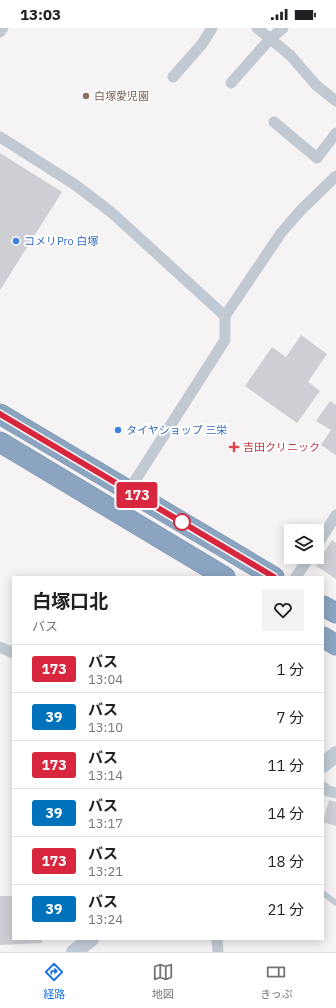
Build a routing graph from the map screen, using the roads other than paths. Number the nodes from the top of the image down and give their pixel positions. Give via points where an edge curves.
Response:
1 (3, 28) edge
2 (212, 28) edge
3 (257, 28) edge
4 (283, 28) edge
5 (0, 32) edge
6 (270, 39) junction
7 (173, 78) dead end
8 (231, 83) dead end
9 (336, 101) edge
10 (274, 122) dead end
11 (336, 133) edge
12 (0, 137) edge
13 (336, 176) edge
14 (224, 316) junction
15 (0, 414) edge
16 (0, 442) edge
17 (129, 490) junction
18 (336, 515) edge
19 (324, 534) edge
20 (304, 564) edge
21 (223, 576) edge
22 (272, 576) edge
23 (297, 576) edge
24 (324, 607) edge
25 (336, 613) edge
26 (324, 638) edge
27 (336, 644) edge
28 (0, 647) edge
29 (12, 653) edge
30 (336, 754) edge
31 (324, 764) edge
32 (324, 787) edge
33 (336, 793) edge
34 (324, 894) edge
35 (336, 902) edge
36 (90, 940) edge
37 (217, 940) edge
38 (74, 952) edge
39 (218, 952) edge

1 - 5 street
2 - 7 street
3 - 6 street
4 - 6 street
6 - 8 street
6 - 9 street via 290,55 316,85
10 - 11 street via 318,158
12 - 14 street via 74,184 111,212
13 - 14 street via 281,233
14 - 17 street via 225,340
15 - 17 highway
16 - 21 highway
17 - 22 highway
18 - 19 street
20 - 23 street
24 - 25 highway
26 - 27 highway
28 - 29 street
30 - 31 main road
32 - 33 street
34 - 35 lane
36 - 38 main road
37 - 39 street

